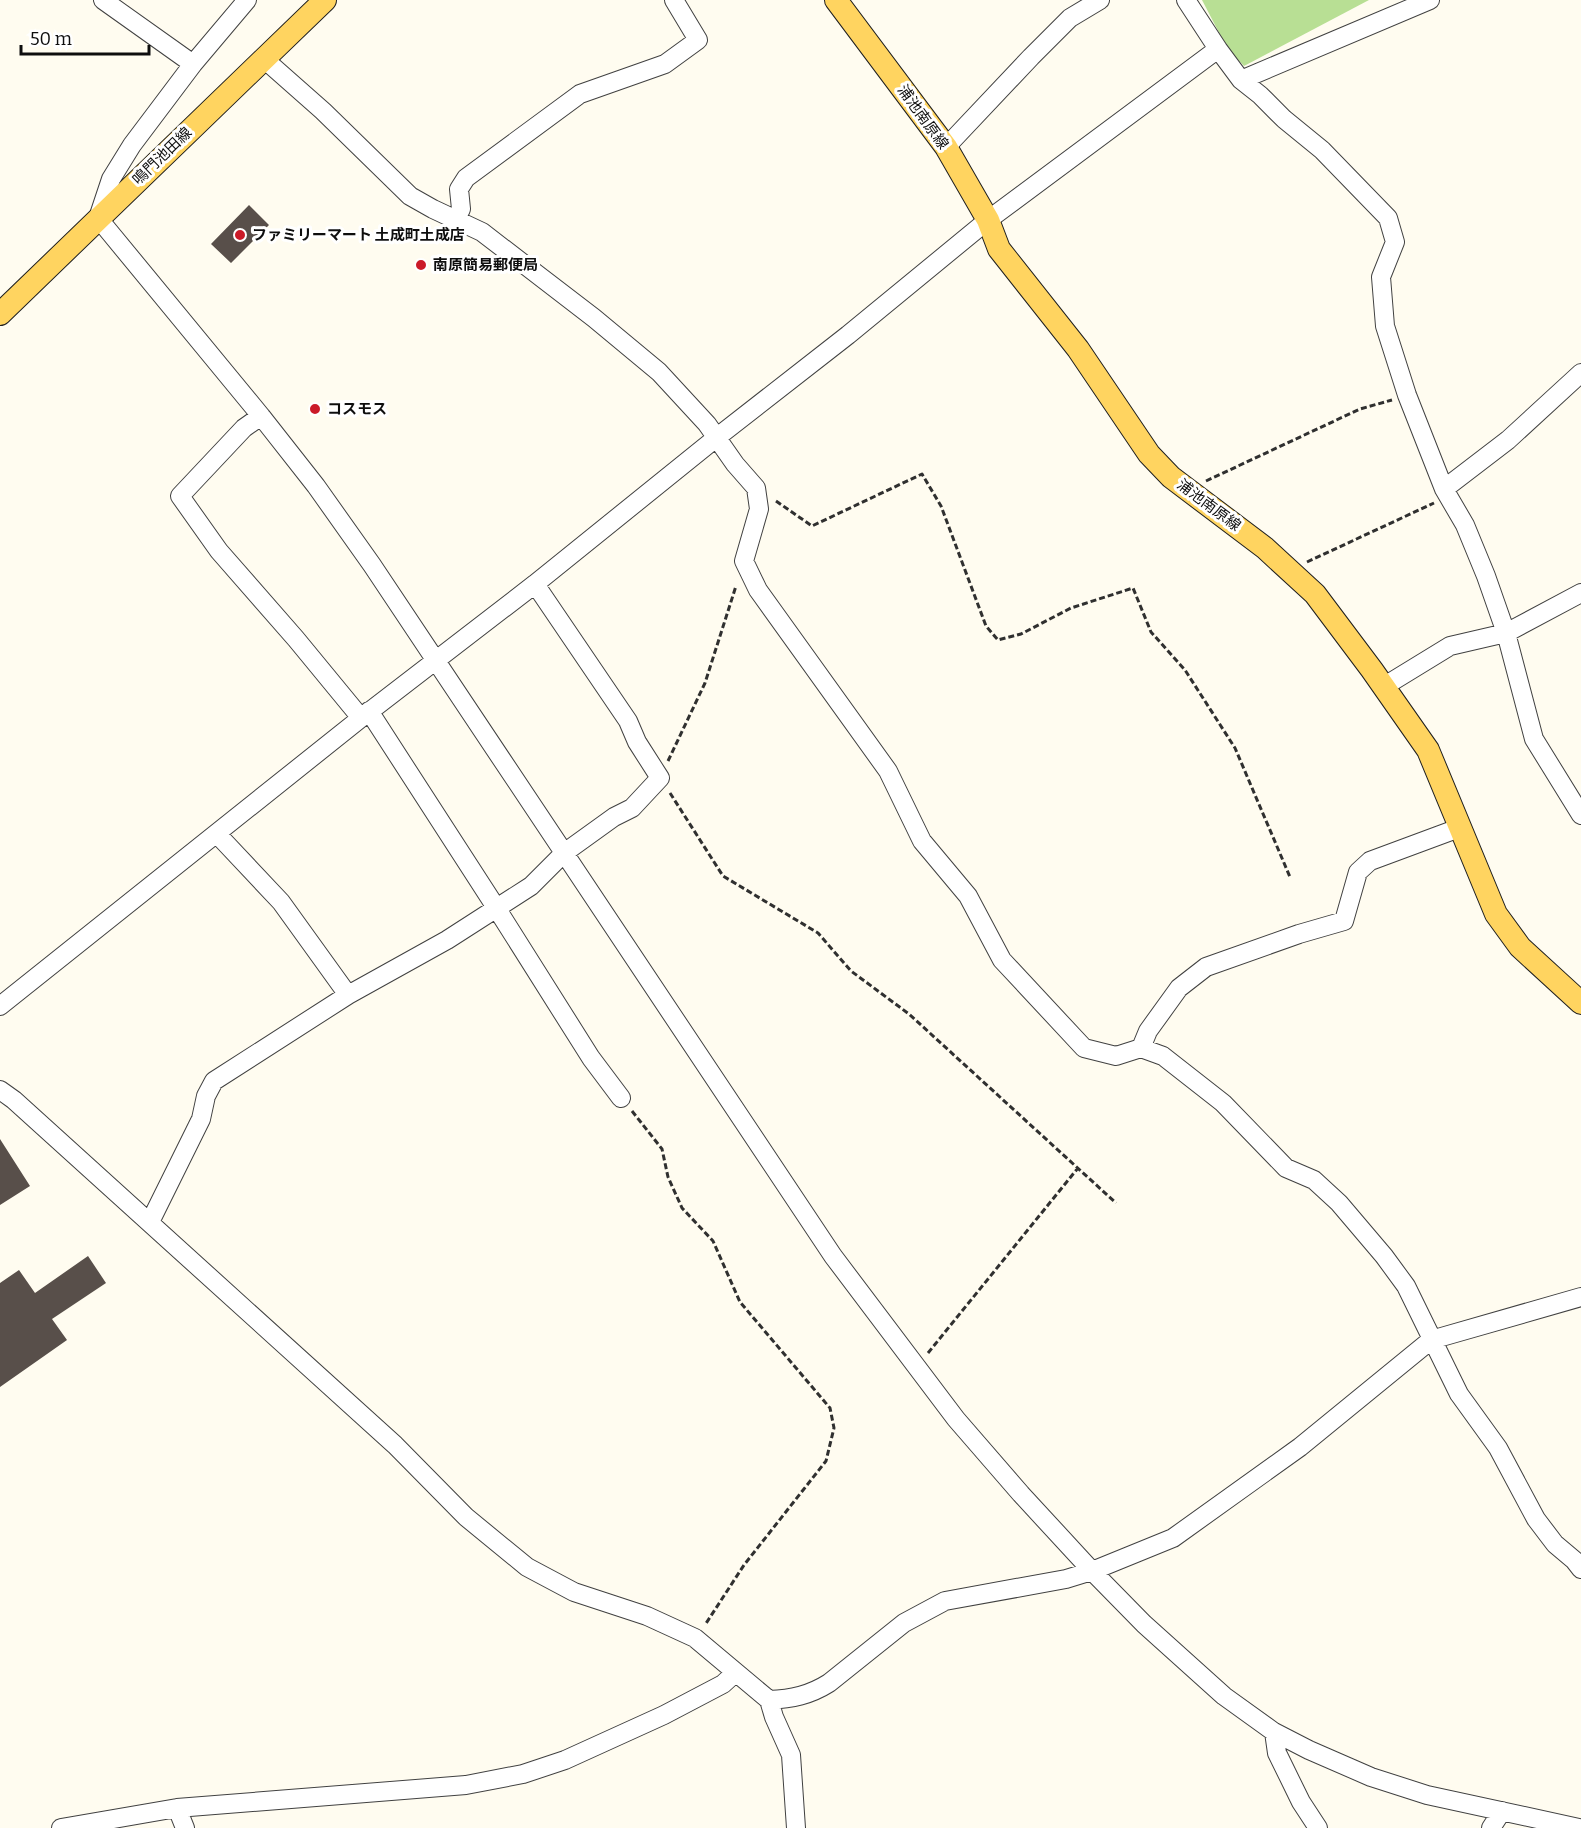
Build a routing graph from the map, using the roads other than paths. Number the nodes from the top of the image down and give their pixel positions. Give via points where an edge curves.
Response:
1 (103, 0) edge
2 (247, 0) edge
3 (325, 0) edge
4 (674, 0) edge
5 (836, 0) edge
6 (1100, 0) edge
7 (1186, 0) edge
8 (1430, 0) edge
9 (1218, 49) junction
10 (263, 58) junction
11 (193, 64) junction
12 (1241, 80) junction
13 (946, 147) junction
14 (98, 218) junction
15 (456, 219) junction
16 (988, 220) junction
17 (0, 314) edge
18 (1581, 373) edge
19 (261, 416) junction
20 (716, 438) junction
21 (1444, 489) junction
22 (535, 584) junction
23 (1581, 592) edge
24 (1506, 633) junction
25 (436, 659) junction
26 (1383, 687) junction
27 (365, 715) junction
28 (1581, 815) edge
29 (1459, 828) junction
30 (217, 834) junction
31 (564, 853) junction
32 (497, 909) junction
33 (348, 995) junction
34 (1581, 1002) edge
35 (0, 1005) edge
36 (1141, 1048) junction
37 (0, 1090) edge
38 (621, 1098) road end
39 (150, 1222) junction
40 (1581, 1297) edge
41 (1431, 1340) junction
42 (1581, 1569) edge
43 (1092, 1571) junction
44 (735, 1673) junction
45 (769, 1700) junction
46 (1274, 1732) junction
47 (177, 1808) junction
48 (1502, 1811) junction
49 (61, 1828) edge
50 (185, 1828) edge
51 (796, 1828) edge
52 (1318, 1828) edge
53 (1491, 1828) edge
54 (1579, 1828) edge

1 - 11 street
2 - 11 street
3 - 10 main road, 鳴門池田線
4 - 15 street via 698,39 665,64 580,94 466,178 459,189 461,209
5 - 13 main road, 浦池南原線
6 - 13 street via 1070,18
7 - 9 street
8 - 12 street
9 - 12 street
9 - 16 street
10 - 14 main road, 鳴門池田線
10 - 15 street via 410,196
11 - 14 street via 111,179
12 - 21 street via 1322,150 1388,218 1395,242 1381,277 1385,326
13 - 16 main road, 浦池南原線
14 - 17 main road, 鳴門池田線
14 - 19 street
15 - 20 street via 482,232 659,372
16 - 20 street
16 - 26 main road, 浦池南原線 via 999,249 1078,349 1149,454 1315,594
18 - 21 street via 1508,440
19 - 25 street via 322,495
19 - 27 street via 244,428 180,496 219,551
20 - 22 street
20 - 36 street via 756,488 759,510 744,561 758,590 888,771 922,841 968,896 1002,960 1084,1048 1116,1056
21 - 24 street via 1465,525
22 - 25 street
22 - 31 street via 628,721 660,778 632,808
23 - 24 street
24 - 26 street via 1450,646
24 - 28 street via 1534,740
25 - 27 street
25 - 31 street
26 - 29 main road, 浦池南原線 via 1428,750
27 - 30 street
27 - 32 street
29 - 34 main road, 浦池南原線 via 1496,914 1520,947
29 - 36 street via 1370,861 1358,872 1344,921 1206,967 1179,988 1148,1031
30 - 33 street via 281,902
30 - 35 street
31 - 32 street via 531,886
31 - 43 street via 832,1256 916,1368 1021,1494
32 - 33 street
32 - 38 street via 591,1058
33 - 39 street via 214,1081 201,1119
36 - 41 street via 1163,1056 1223,1103 1286,1168 1314,1180 1339,1203 1406,1286
37 - 39 street
39 - 44 street via 395,1445 466,1517 527,1567 574,1592 647,1616 695,1638
40 - 41 street
41 - 42 street via 1459,1394 1498,1448 1536,1519
41 - 43 street via 1300,1447 1173,1538
43 - 45 street via 945,1601 904,1623 815,1692
43 - 46 street via 1224,1696
44 - 45 street
44 - 47 street via 723,1684 664,1715 565,1760 523,1774 466,1785
45 - 51 street via 790,1755
46 - 48 street via 1371,1777 1427,1795
46 - 52 street via 1277,1753
47 - 49 street
47 - 50 street
48 - 53 street
48 - 54 street

